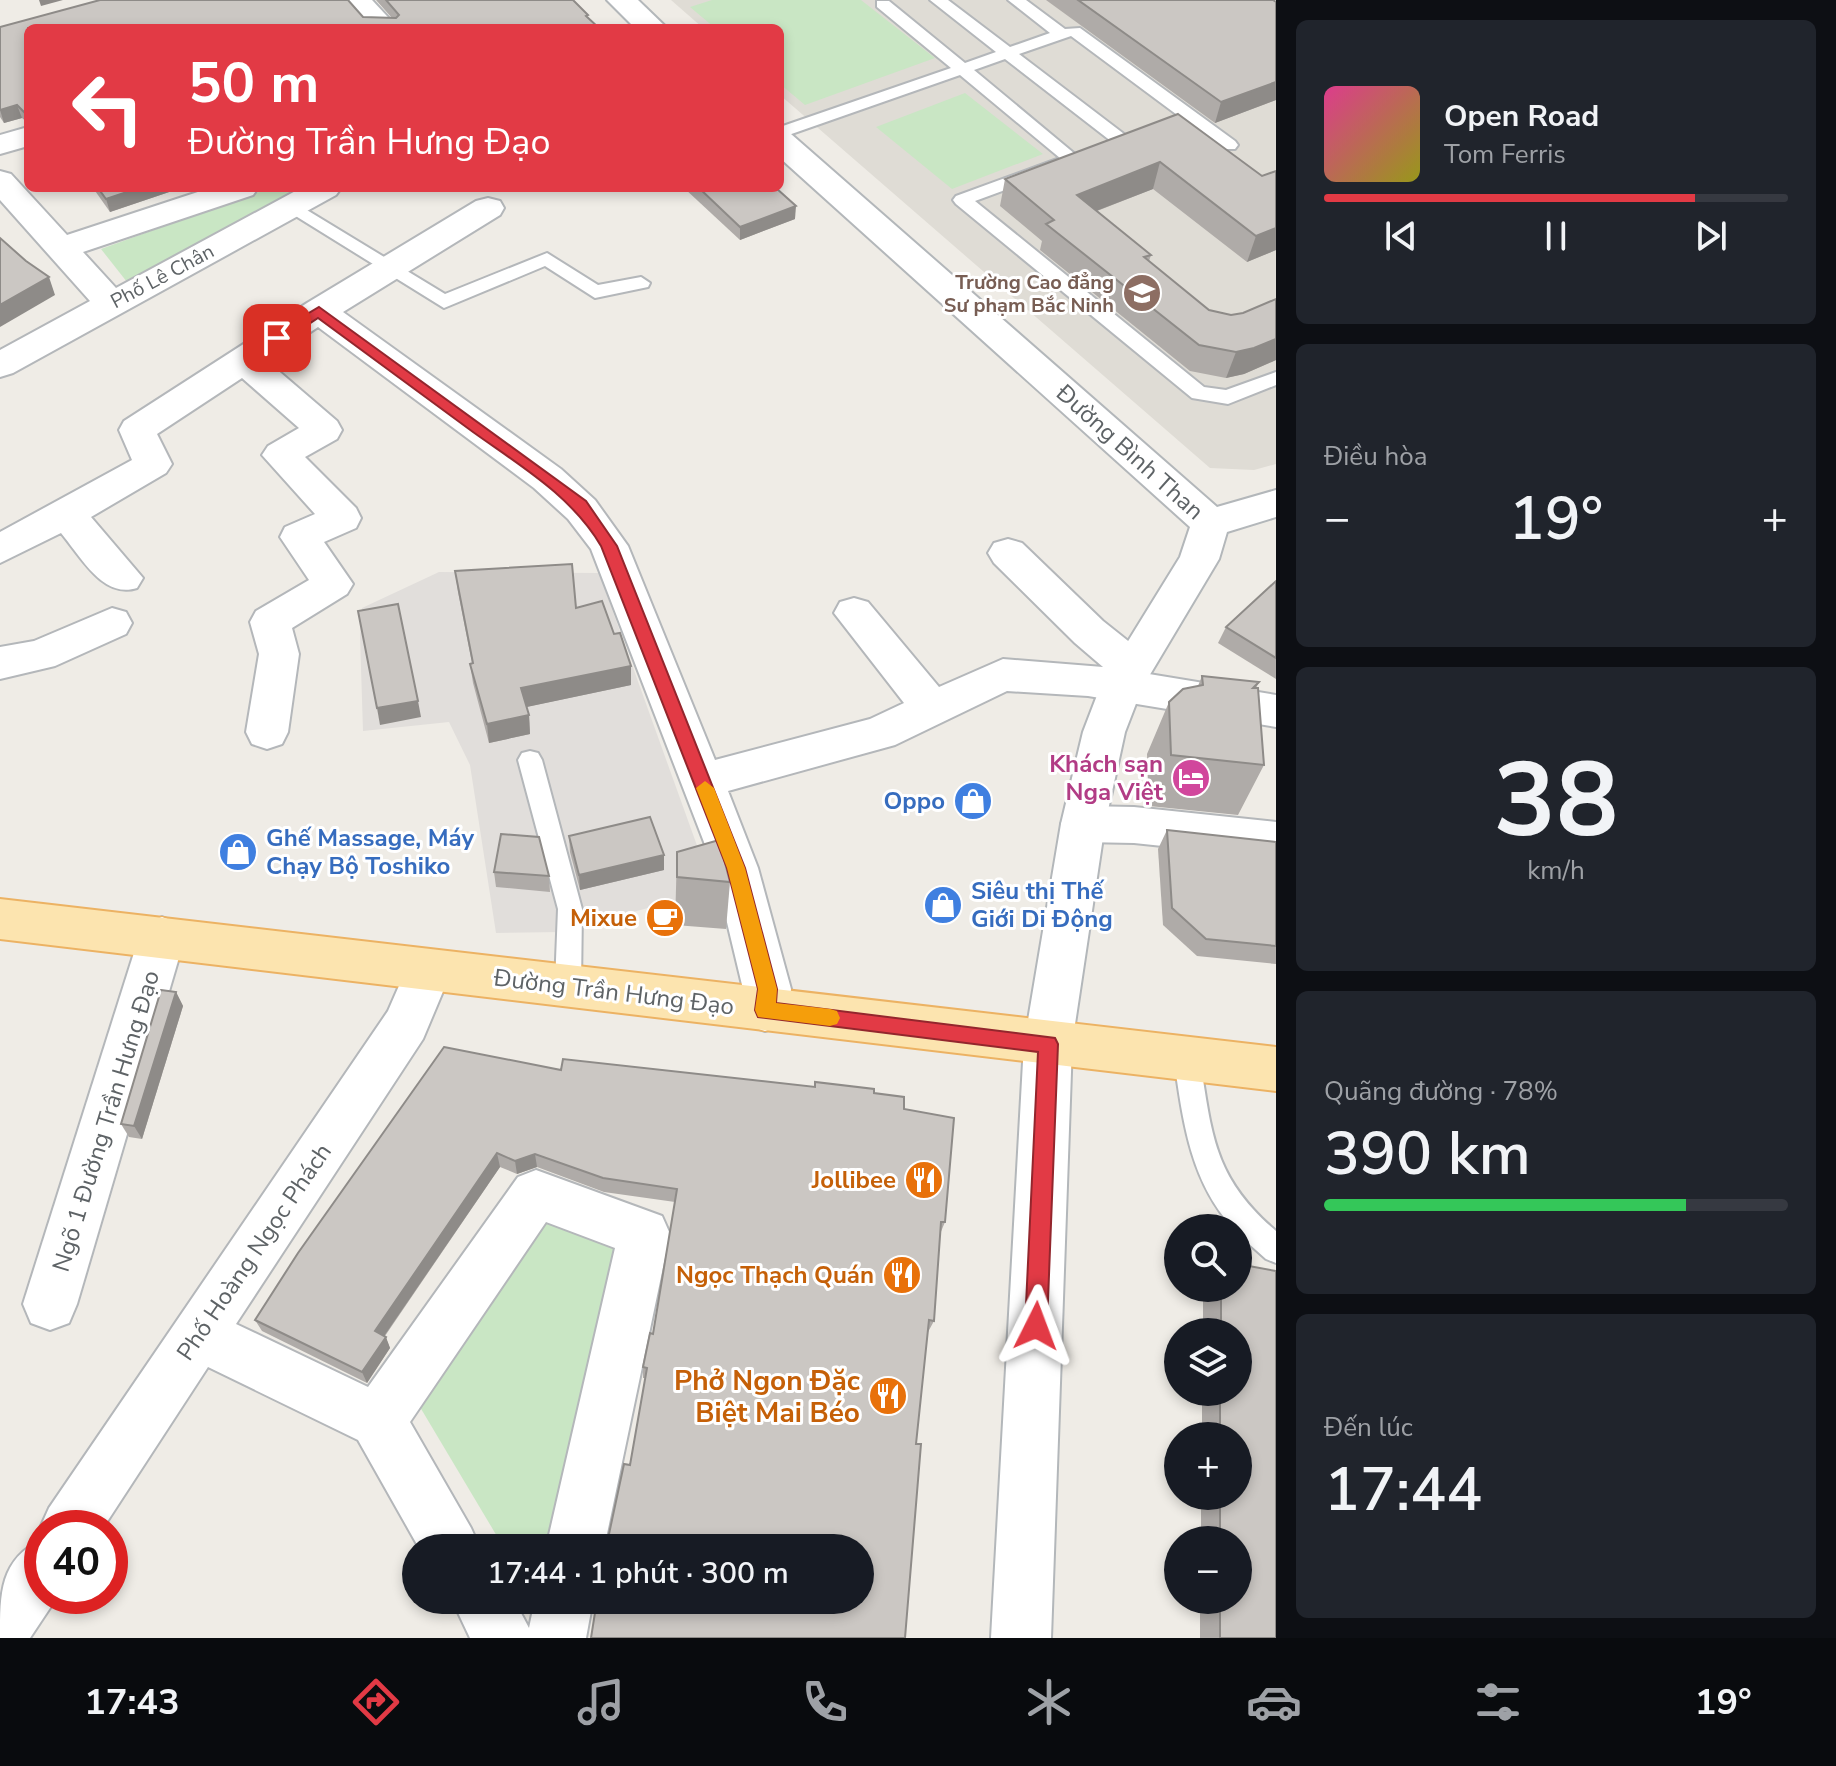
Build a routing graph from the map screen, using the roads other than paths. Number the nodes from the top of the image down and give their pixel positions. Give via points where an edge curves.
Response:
1 (621, 0) edge
2 (938, 0) edge
3 (1016, 0) edge
4 (883, 4) dead end
5 (648, 24) edge
6 (1062, 34) junction
7 (1008, 53) junction
8 (963, 69) junction
9 (784, 132) edge
10 (24, 137) edge
11 (0, 145) edge
12 (784, 145) edge
13 (1229, 145) dead end
14 (1084, 155) junction
15 (0, 181) edge
16 (230, 192) edge
17 (318, 192) edge
18 (292, 206) junction
19 (488, 208) dead end
20 (14, 219) edge
21 (62, 248) junction
22 (388, 269) junction
23 (641, 283) dead end
24 (111, 303) junction
25 (319, 311) junction
26 (244, 360) junction
27 (0, 365) edge
28 (1276, 378) edge
29 (1276, 503) edge
30 (66, 514) junction
31 (1210, 523) junction
32 (0, 549) edge
33 (1008, 553) dead end
34 (123, 578) dead end
35 (854, 613) dead end
36 (112, 623) dead end
37 (0, 663) edge
38 (1127, 676) junction
39 (933, 709) junction
40 (1276, 711) edge
41 (267, 732) dead end
42 (530, 760) dead end
43 (702, 781) junction
44 (1083, 824) junction
45 (1276, 840) edge
46 (0, 919) edge
47 (162, 937) junction
48 (429, 970) junction
49 (568, 985) junction
50 (765, 1010) junction
51 (1048, 1044) junction
52 (1187, 1060) junction
53 (1276, 1069) edge
54 (1276, 1249) edge
55 (50, 1304) dead end
56 (199, 1335) junction
57 (378, 1420) junction
58 (81, 1510) edge
59 (443, 1534) edge
60 (578, 1534) edge
61 (24, 1595) edge
62 (489, 1614) edge
63 (561, 1614) edge
64 (0, 1630) edge
65 (503, 1638) edge
66 (556, 1638) edge
67 (1021, 1638) edge

1 - 5 street
2 - 7 lane
3 - 6 lane
4 - 8 lane
6 - 7 lane
6 - 13 lane via 1074,31 1179,118
7 - 8 lane
7 - 14 lane via 1129,138
8 - 9 lane
8 - 14 lane
10 - 11 street
12 - 31 street, Đường Bình Than
14 - 28 lane via 962,200 1199,393 1228,397
15 - 20 street
16 - 21 street
17 - 18 street, Phố Lê Chân
18 - 22 lane
18 - 24 street, Phố Lê Chân
19 - 22 street
20 - 21 street
21 - 24 street
22 - 23 lane via 444,302 547,259 595,292
22 - 25 street
24 - 27 street, Phố Lê Chân
25 - 26 street
25 - 43 street via 580,505 609,546
26 - 30 street via 137,430 153,464
26 - 41 street via 324,430 281,455 342,518 299,537 333,584 270,622 279,654
29 - 31 street
30 - 32 street
30 - 34 street
31 - 38 street, Đường Bình Than via 1199,559
33 - 38 street
35 - 39 street
36 - 37 street via 41,655
38 - 39 street via 1088,680 1003,675
38 - 40 street
38 - 44 street, Đường Bình Than via 1104,732
39 - 43 street via 880,733
42 - 49 lane via 570,909
43 - 50 street via 736,868 767,989
44 - 45 street
44 - 51 street, Đường Bình Than
46 - 47 main road, Đường Trần Hưng Đạo
47 - 48 main road, Đường Trần Hưng Đạo
47 - 55 street, Ngõ 1 Đường Trần Hưng Đạo
48 - 49 main road, Đường Trần Hưng Đạo
48 - 56 street, Phố Hoàng Ngọc Phách via 406,1024
49 - 50 main road, Đường Trần Hưng Đạo
50 - 51 main road, Đường Trần Hưng Đạo
51 - 52 main road, Đường Trần Hưng Đạo
51 - 67 street, Đường Bình Than
52 - 53 main road, Đường Trần Hưng Đạo
52 - 54 lane via 1207,1165 1223,1198
56 - 57 street
56 - 58 street, Phố Hoàng Ngọc Phách
57 - 59 street
57 - 60 street via 536,1194 644,1234
61 - 64 street
62 - 65 street
63 - 66 street

